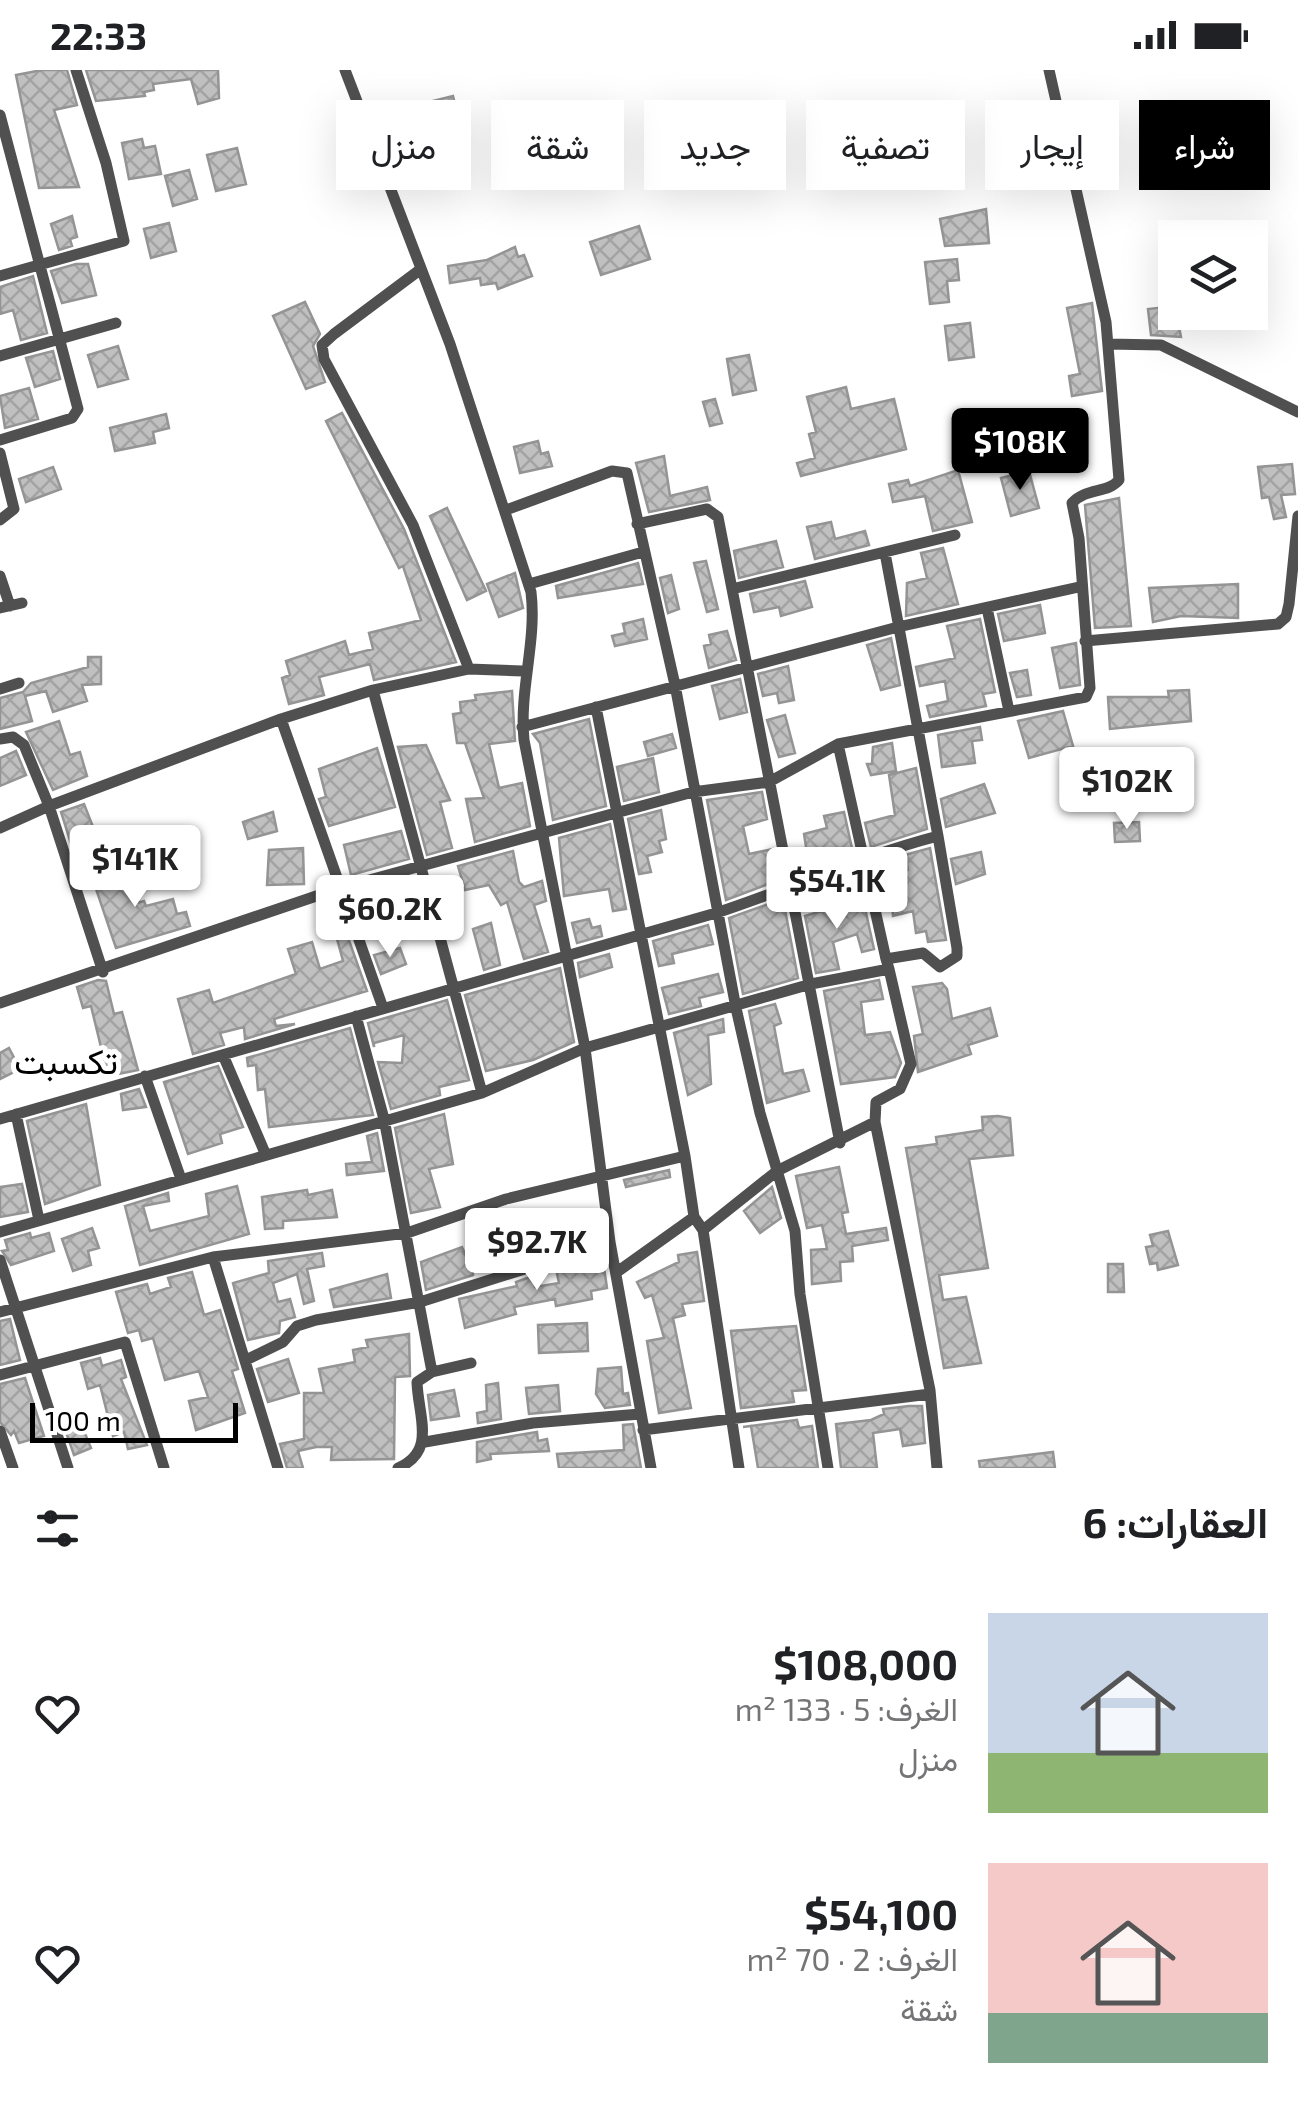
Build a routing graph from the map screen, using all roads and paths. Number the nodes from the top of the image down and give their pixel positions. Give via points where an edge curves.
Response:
1 (76, 70) edge
2 (345, 70) edge
3 (1048, 70) edge
4 (0, 115) edge
5 (41, 266) junction
6 (421, 269) junction
7 (0, 276) edge
8 (116, 323) dead end
9 (61, 337) junction
10 (1108, 344) junction
11 (0, 356) edge
12 (1298, 412) edge
13 (0, 440) edge
14 (0, 454) edge
15 (506, 510) junction
16 (1298, 516) edge
17 (0, 520) edge
18 (638, 524) junction
19 (955, 535) dead end
20 (643, 552) junction
21 (885, 553) junction
22 (0, 576) edge
23 (529, 584) junction
24 (1080, 587) junction
25 (732, 588) junction
26 (10, 606) edge
27 (988, 608) junction
28 (898, 627) junction
29 (1085, 641) junction
30 (747, 667) junction
31 (469, 669) junction
32 (524, 670) junction
33 (19, 683) dead end
34 (674, 685) junction
35 (0, 689) edge
36 (373, 690) junction
37 (596, 706) junction
38 (1009, 711) junction
39 (282, 719) junction
40 (522, 727) junction
41 (919, 729) junction
42 (0, 739) edge
43 (838, 744) junction
44 (769, 782) junction
45 (693, 792) junction
46 (49, 806) junction
47 (619, 814) junction
48 (0, 828) edge
49 (541, 835) junction
50 (938, 836) junction
51 (863, 855) junction
52 (423, 868) junction
53 (340, 888) junction
54 (792, 888) junction
55 (716, 912) junction
56 (642, 932) junction
57 (568, 953) junction
58 (888, 964) junction
59 (103, 972) junction
60 (811, 984) junction
61 (453, 987) junction
62 (0, 1003) edge
63 (383, 1008) junction
64 (736, 1008) junction
65 (356, 1016) junction
66 (662, 1029) junction
67 (586, 1048) junction
68 (223, 1055) junction
69 (145, 1076) junction
70 (482, 1093) junction
71 (16, 1114) junction
72 (0, 1119) edge
73 (384, 1120) junction
74 (875, 1122) junction
75 (840, 1143) junction
76 (265, 1153) junction
77 (685, 1156) junction
78 (777, 1171) junction
79 (603, 1175) junction
80 (181, 1179) junction
81 (694, 1217) junction
82 (39, 1220) junction
83 (703, 1230) junction
84 (0, 1232) edge
85 (408, 1232) junction
86 (610, 1242) junction
87 (213, 1257) junction
88 (0, 1260) edge
89 (617, 1272) junction
90 (420, 1302) junction
91 (6, 1310) edge
92 (246, 1360) junction
93 (34, 1362) junction
94 (471, 1363) dead end
95 (432, 1372) junction
96 (0, 1375) edge
97 (930, 1394) junction
98 (819, 1408) junction
99 (640, 1414) junction
100 (731, 1417) junction
101 (0, 1430) edge
102 (643, 1430) junction
103 (425, 1442) junction
104 (13, 1468) edge
105 (68, 1468) edge
106 (164, 1468) edge
107 (278, 1468) edge
108 (400, 1468) edge
109 (651, 1468) edge
110 (739, 1468) edge
111 (828, 1468) edge
112 (937, 1468) edge

1 - 5 street via 124,241
2 - 6 street
3 - 10 street
4 - 5 street
5 - 7 street
5 - 9 street
6 - 15 street
6 - 31 street via 322,345 413,525
8 - 9 street
9 - 11 street
9 - 13 street via 78,412
10 - 12 street via 1162,345
10 - 24 street via 1119,480 1111,489 1082,492 1072,503
14 - 17 street via 14,509
15 - 18 street via 619,469 627,473
15 - 23 street
16 - 29 street via 1289,604 1278,624
18 - 20 street
18 - 25 street via 714,510
19 - 21 street
20 - 23 street
20 - 34 street
21 - 25 street
21 - 28 street
22 - 26 street
23 - 32 street via 532,630
24 - 27 street
24 - 29 street
25 - 30 street
27 - 28 street
27 - 38 street
28 - 30 street
28 - 41 street
29 - 38 street via 1086,697
30 - 34 street
30 - 44 street
31 - 32 street
31 - 36 street
32 - 40 street
33 - 35 street
34 - 37 street
34 - 45 street
36 - 39 street
36 - 52 street
37 - 40 street
37 - 47 street
38 - 41 street
39 - 46 street
39 - 53 street
40 - 49 street
41 - 43 street
41 - 50 street
42 - 46 street via 24,745
43 - 44 street
43 - 51 street
44 - 45 street
44 - 54 street
45 - 47 street
45 - 55 street
46 - 48 street
46 - 59 street
47 - 49 street
47 - 56 street
49 - 52 street
49 - 57 street
50 - 51 street
50 - 58 street via 957,956 940,967 923,953
51 - 54 street
51 - 58 street
52 - 53 street
52 - 61 street
53 - 59 street
53 - 63 street
54 - 55 street
54 - 60 street
55 - 56 street
55 - 64 street
56 - 57 street
56 - 66 street
57 - 61 street
57 - 67 street
58 - 60 street
58 - 74 street via 911,1064 900,1088 876,1102
59 - 62 street
60 - 64 street
60 - 75 street
61 - 63 street
61 - 70 street
63 - 65 street
64 - 66 street
64 - 78 street
65 - 68 street
65 - 73 street
66 - 67 street
66 - 77 street
67 - 70 street
67 - 79 street
68 - 69 street
68 - 76 street
69 - 71 street
69 - 80 street
70 - 73 street
71 - 72 street
71 - 82 street
73 - 76 street
73 - 85 street
74 - 75 street
74 - 97 street
75 - 78 street
76 - 80 street
77 - 79 street
77 - 81 street
78 - 83 street
78 - 98 street via 795,1231
79 - 85 street
79 - 86 street
80 - 82 street
81 - 83 street
81 - 89 street
82 - 84 street
83 - 100 street
85 - 87 street
85 - 90 street
86 - 89 street
86 - 90 street
87 - 91 street
87 - 92 street
88 - 91 street
89 - 99 street
90 - 92 street via 297,1326 283,1342
90 - 95 street
91 - 93 street
92 - 107 street
93 - 96 street
93 - 105 street
93 - 106 street via 125,1342
94 - 95 street
95 - 103 street via 416,1384
97 - 98 street
97 - 112 street
98 - 100 street
98 - 111 street
99 - 102 street
99 - 103 street via 470,1431
100 - 102 street
100 - 110 street
101 - 104 street
102 - 109 street
103 - 108 street

